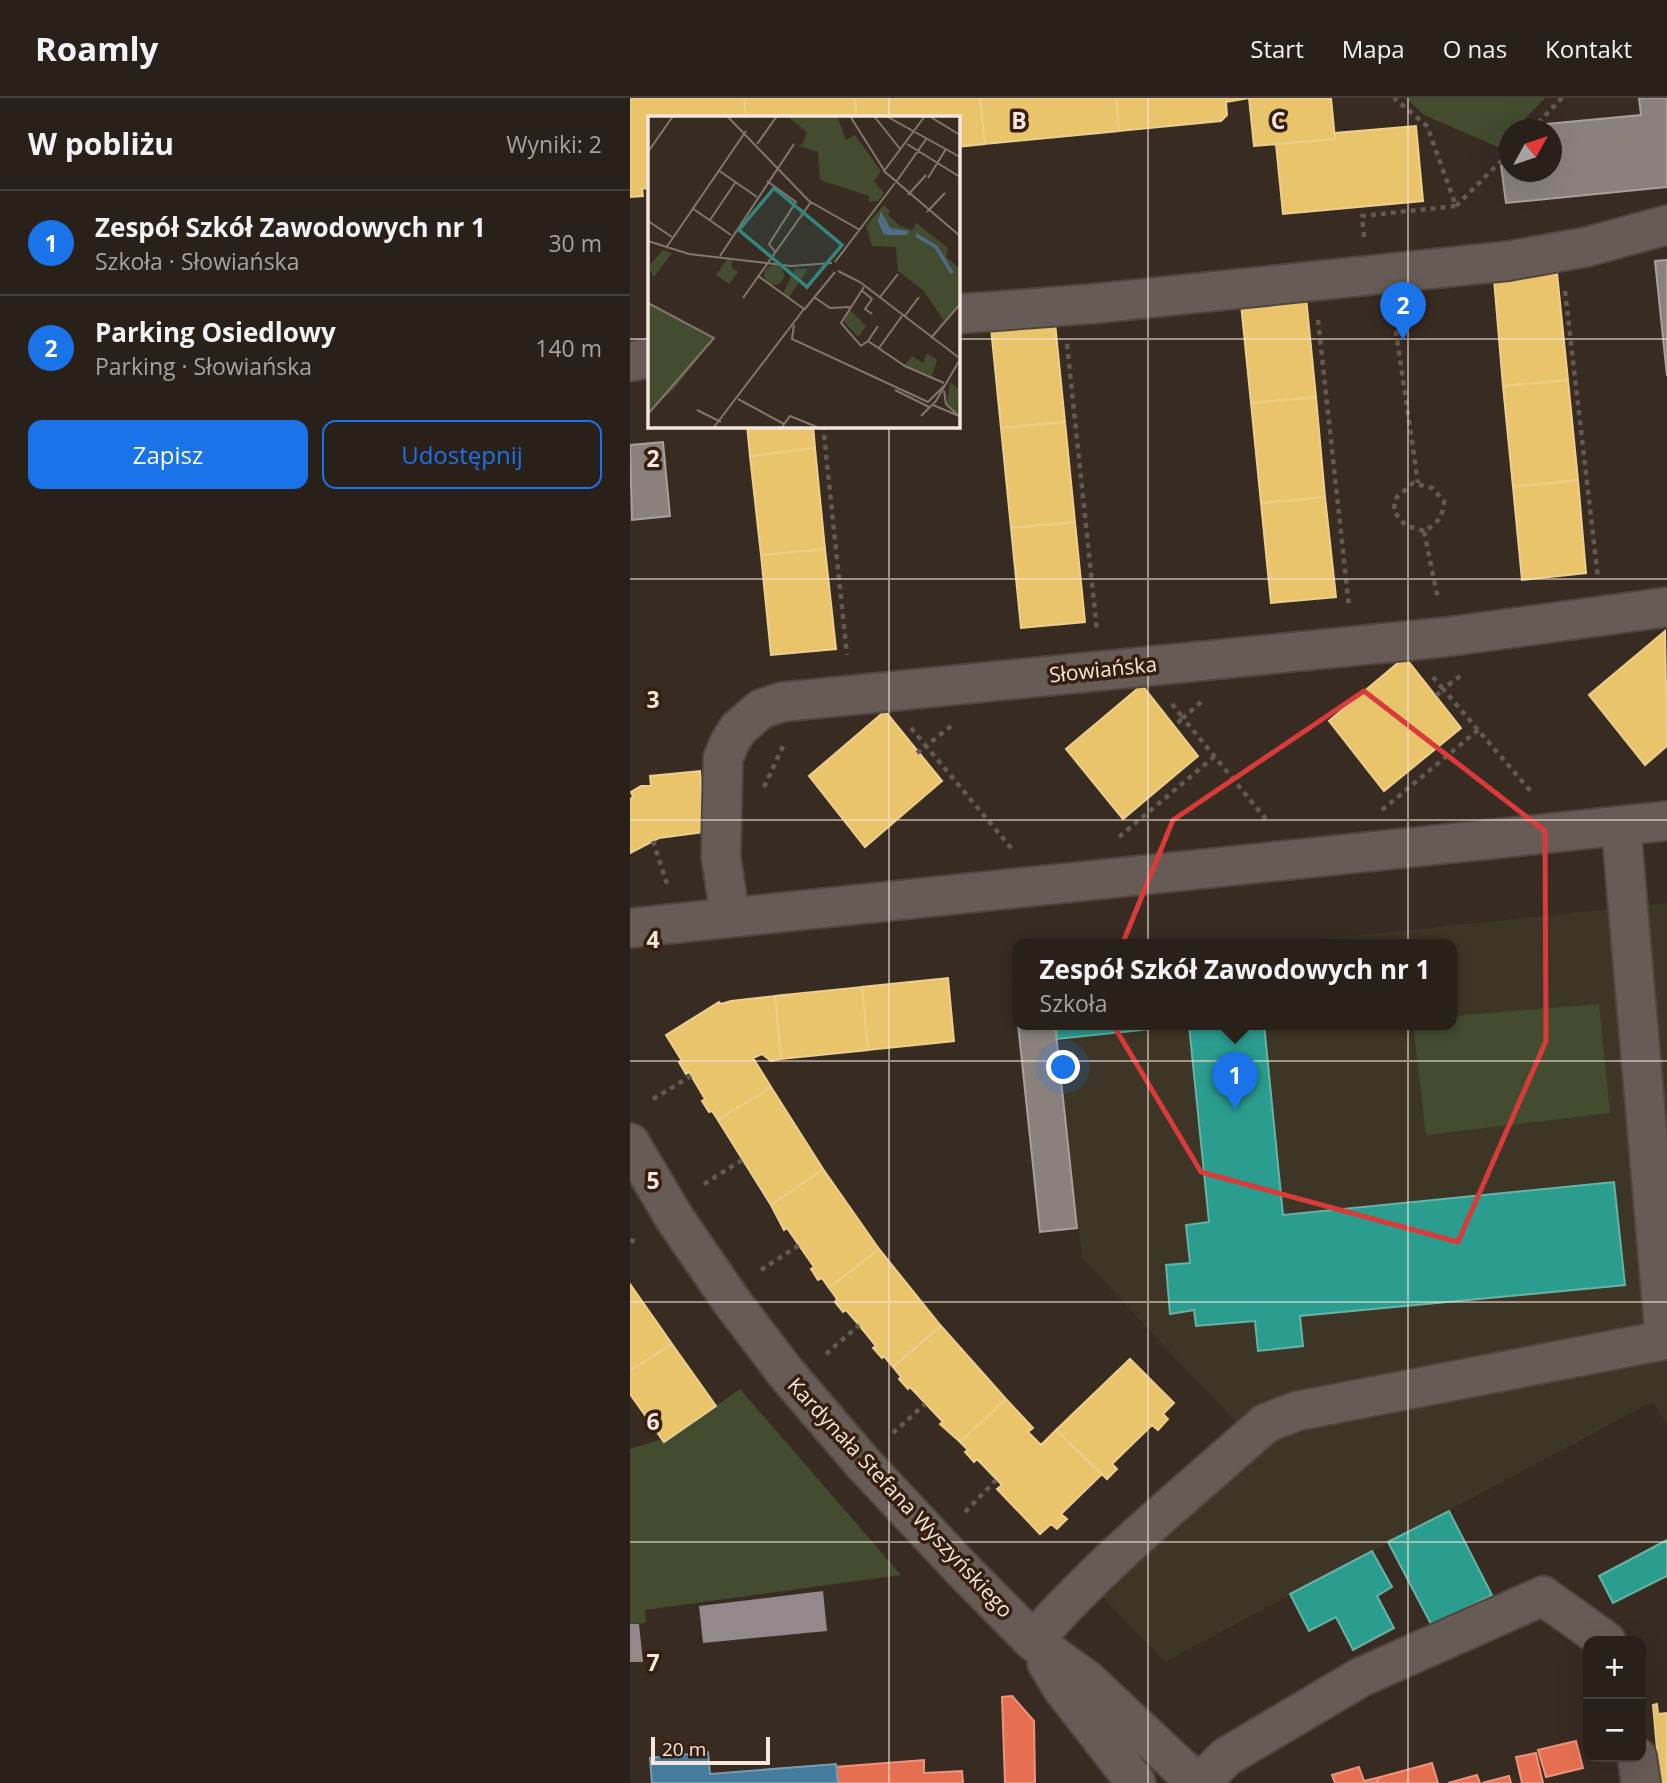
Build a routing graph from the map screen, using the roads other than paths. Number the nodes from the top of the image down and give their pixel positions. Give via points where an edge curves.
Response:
1 (1667, 225) edge
2 (959, 314) edge
3 (648, 358) edge
4 (630, 362) edge
5 (1667, 607) edge
6 (1667, 821) edge
7 (1621, 825) junction
8 (730, 917) junction
9 (630, 928) edge
10 (630, 1143) edge
11 (1599, 1636) edge
12 (1033, 1641) junction
13 (1638, 1762) edge
14 (1135, 1782) edge
15 (1198, 1783) edge
16 (1641, 1783) edge

1 - 2 street via 1508,261
3 - 4 street
5 - 8 street, Słowiańska via 1446,637 782,702 761,709 738,729 723,758 721,857
6 - 7 street
7 - 8 street
7 - 12 street via 1665,1340 1297,1411 1266,1423 1061,1608
8 - 9 street
10 - 12 street, Kardynała Stefana Wyszyńskiego via 682,1230 786,1373 862,1462
11 - 15 street via 1543,1596 1361,1677 1226,1757
12 - 14 street, Kardynała Stefana Wyszyńskiego via 1063,1689
12 - 15 street, Kardynała Stefana Wyszyńskiego via 1087,1680
13 - 16 street

